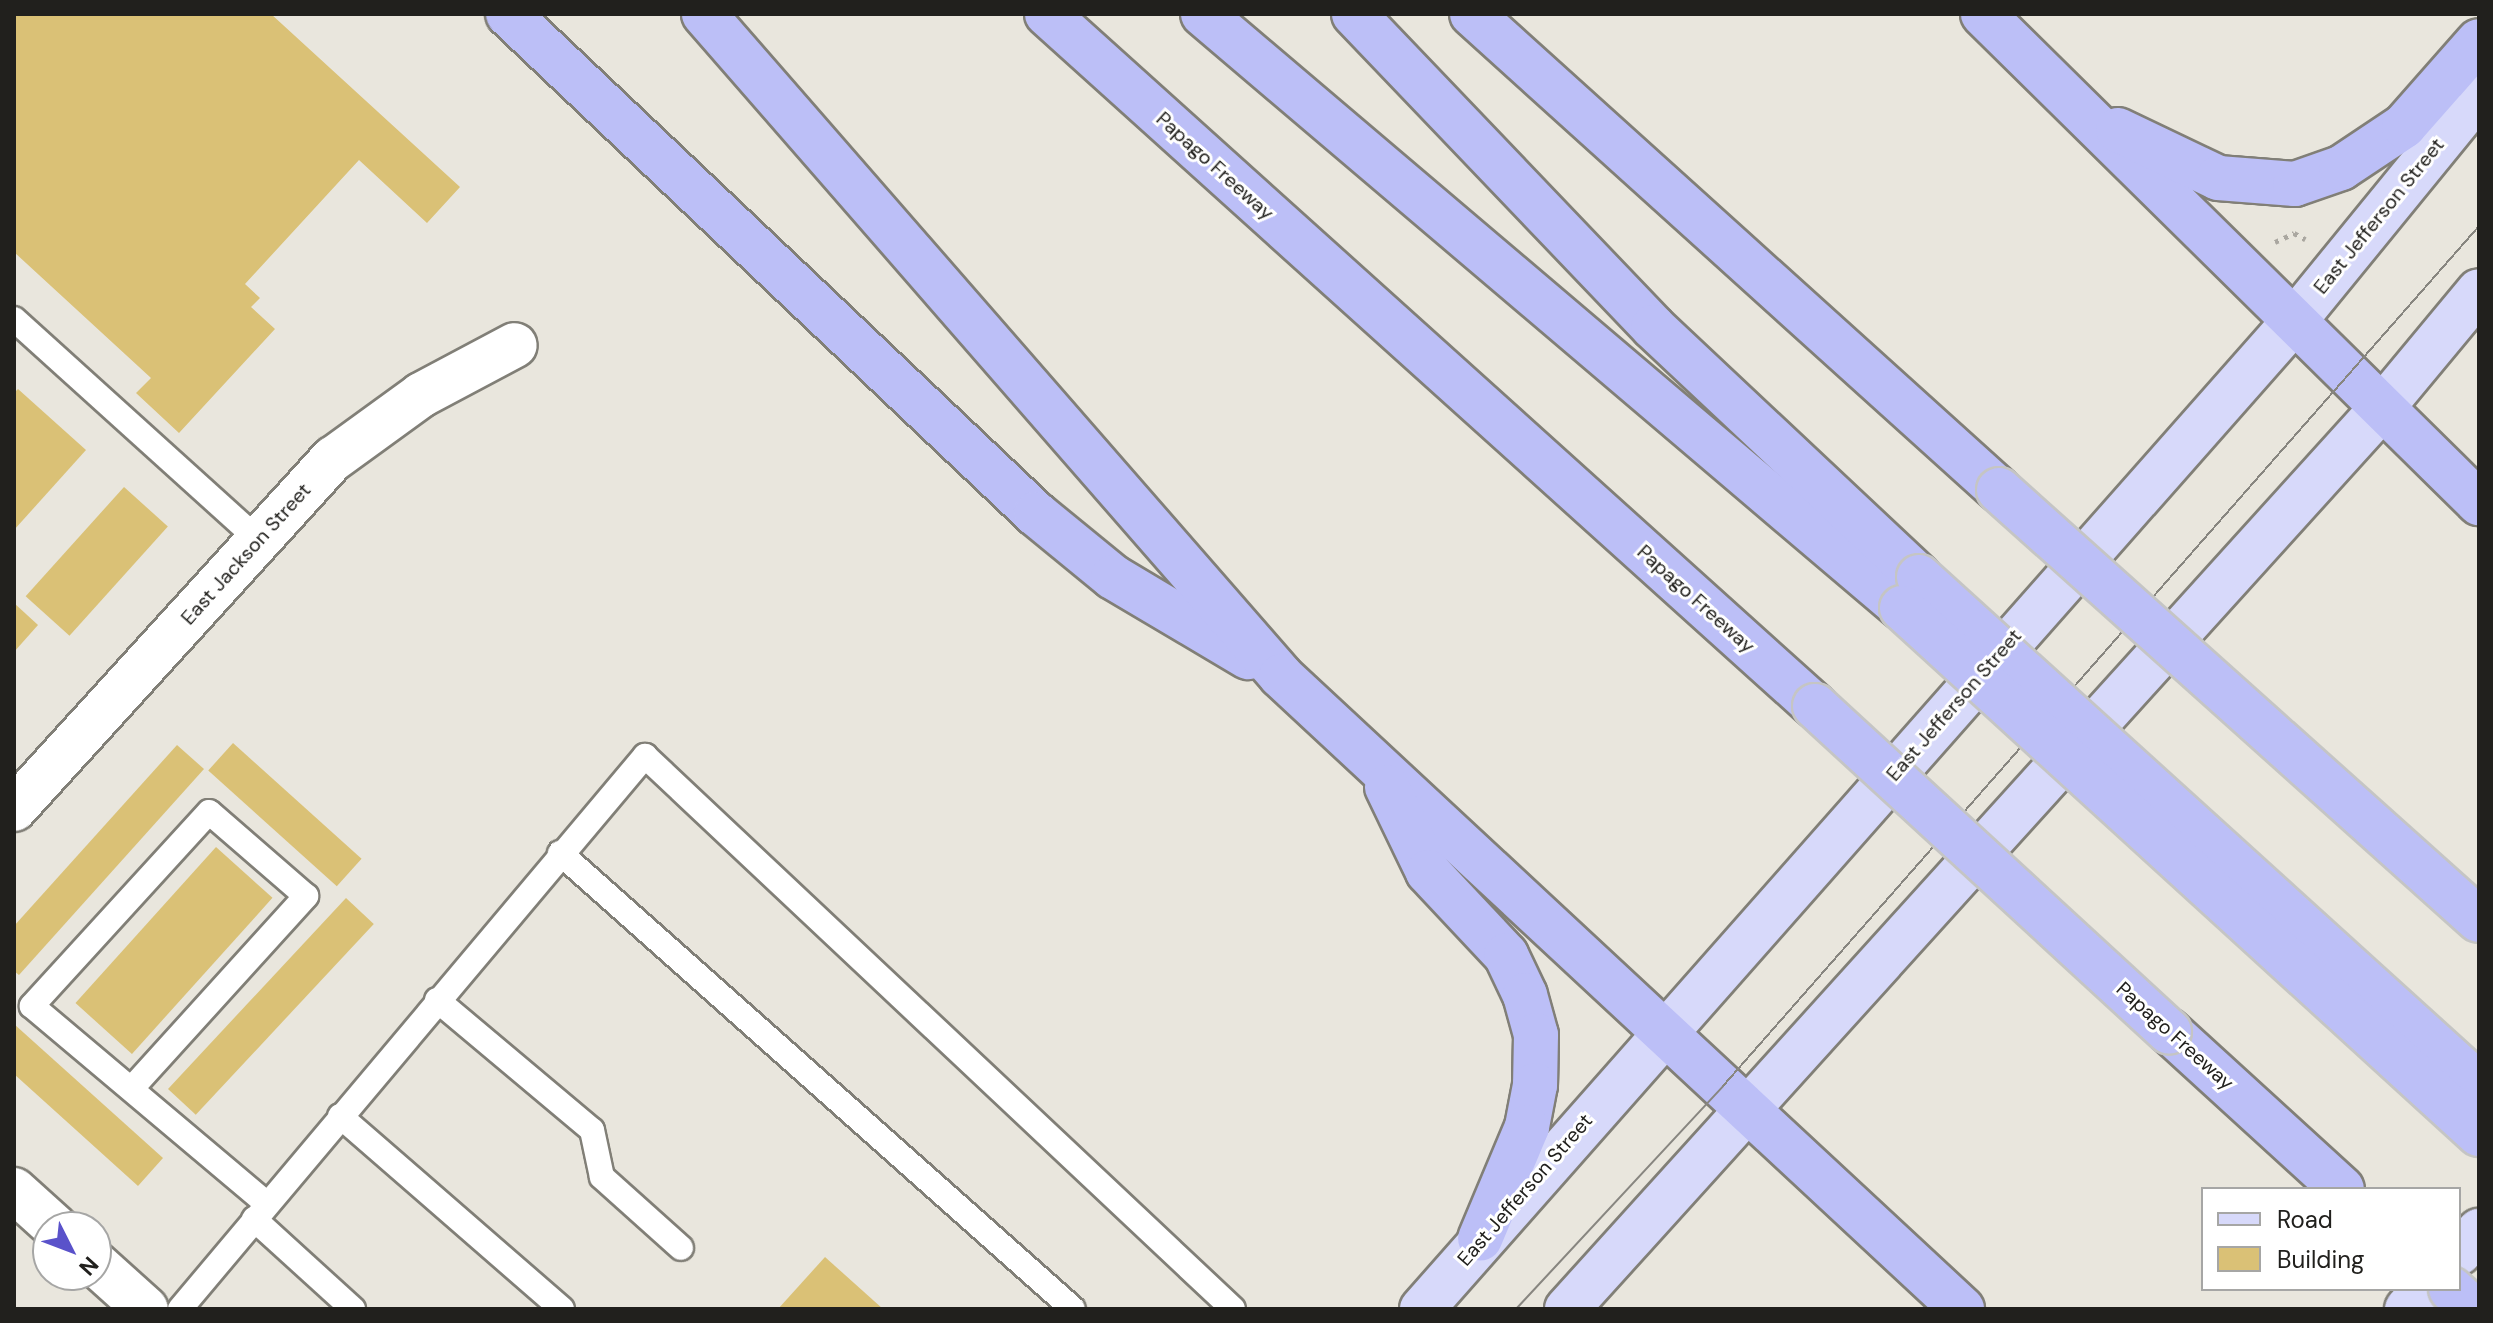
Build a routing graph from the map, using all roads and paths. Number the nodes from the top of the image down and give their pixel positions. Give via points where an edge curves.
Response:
1 (508, 14) edge
2 (704, 14) edge
3 (1047, 14) edge
4 (1203, 14) edge
5 (1354, 14) edge
6 (1472, 14) edge
7 (1983, 14) edge
8 (2479, 41) edge
9 (2479, 94) edge
10 (2070, 99) junction
11 (2274, 242) dead end
12 (2313, 243) dead end
13 (2479, 291) edge
14 (14, 319) edge
15 (2295, 320) junction
16 (515, 345) dead end
17 (2381, 409) junction
18 (2479, 503) edge
19 (259, 540) junction
20 (1910, 593) junction
21 (1281, 676) junction
22 (1377, 766) junction
23 (14, 809) edge
24 (560, 853) junction
25 (2479, 920) edge
26 (437, 1000) junction
27 (1665, 1033) junction
28 (2479, 1085) edge
29 (133, 1087) junction
30 (1751, 1112) junction
31 (340, 1116) junction
32 (2479, 1134) edge
33 (2340, 1187) edge
34 (14, 1190) edge
35 (37, 1211) edge
36 (260, 1211) junction
37 (2479, 1231) edge
38 (1480, 1239) junction
39 (681, 1248) dead end
40 (2461, 1251) edge
41 (112, 1278) edge
42 (2423, 1291) edge
43 (2453, 1291) edge
44 (146, 1309) edge
45 (180, 1309) edge
46 (353, 1309) edge
47 (562, 1309) edge
48 (1073, 1309) edge
49 (1233, 1309) edge
50 (1422, 1309) edge
51 (1567, 1309) edge
52 (1962, 1309) edge
53 (2407, 1309) edge
54 (2473, 1309) edge

1 - 21 highway via 1036,514 1113,577
2 - 21 highway
3 - 33 highway, Papago Freeway, bridge
4 - 20 highway
5 - 20 highway
6 - 25 highway, bridge
7 - 10 highway
8 - 10 highway via 2404,126 2341,168 2295,184 2218,178 2130,137
9 - 15 main road, East Jefferson Street
10 - 15 highway
11 - 12 path via 2294,233
13 - 17 main road
14 - 19 lane
15 - 17 highway
15 - 27 main road, East Jefferson Street
16 - 19 street, East Jackson Street via 421,395 333,459
17 - 18 highway
17 - 30 main road
19 - 23 street, East Jackson Street
20 - 28 highway, bridge
20 - 32 highway, bridge
21 - 22 highway
22 - 27 highway
22 - 38 highway via 1428,872 1506,955 1536,1035 1527,1127
24 - 26 lane
24 - 48 lane
24 - 49 lane via 645,756
26 - 31 lane
26 - 39 lane via 592,1130 602,1177
27 - 30 highway
27 - 38 main road, East Jefferson Street
29 - 29 lane via 32,1006 209,812 306,896
29 - 36 lane
30 - 51 main road
30 - 52 highway
31 - 36 lane
31 - 47 lane
34 - 35 street
36 - 45 lane
36 - 46 lane
37 - 40 main road
38 - 50 main road, East Jefferson Street
41 - 44 street
42 - 53 main road
43 - 54 highway, bridge

